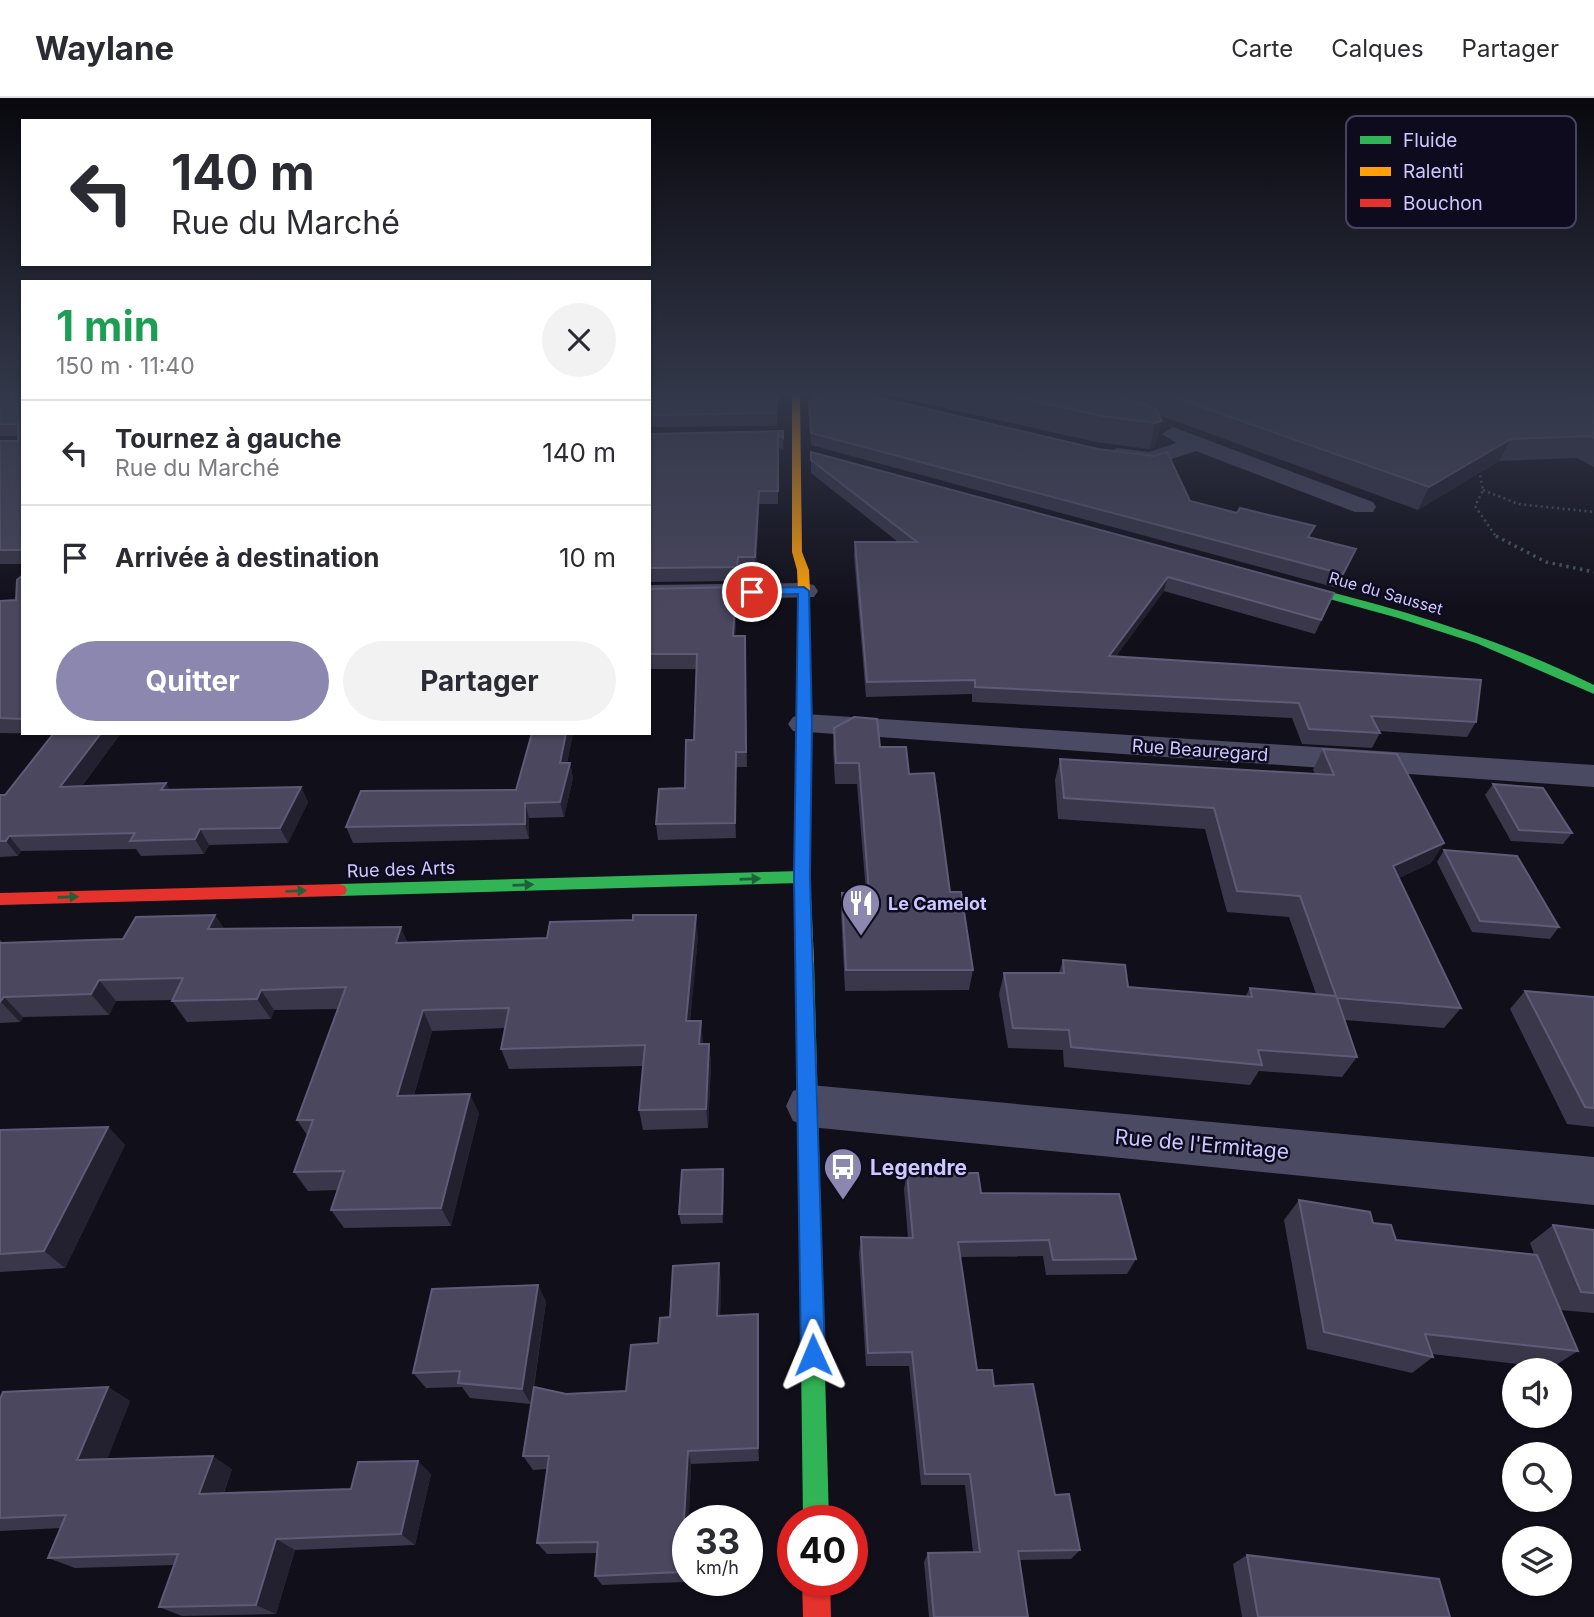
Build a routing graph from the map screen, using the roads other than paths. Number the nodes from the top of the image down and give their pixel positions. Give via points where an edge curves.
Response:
1 (800, 465) edge
2 (1254, 465) edge
3 (1364, 507) dead end
4 (1263, 577) edge
5 (804, 591) junction
6 (651, 593) edge
7 (1594, 690) edge
8 (805, 724) junction
9 (1594, 776) edge
10 (802, 877) junction
11 (0, 899) edge
12 (810, 1106) junction
13 (1594, 1181) edge
14 (816, 1505) edge
15 (816, 1596) edge
16 (817, 1617) edge

1 - 5 street via 797,552
2 - 3 street
4 - 7 street, Rue du Sausset via 1488,640
5 - 6 street
5 - 8 street
8 - 9 street, Rue Beauregard
8 - 10 street
11 -> 10 street, Rue des Arts
10 - 12 street
12 - 13 street, Rue de l'Ermitage
12 - 14 street
15 - 16 street

